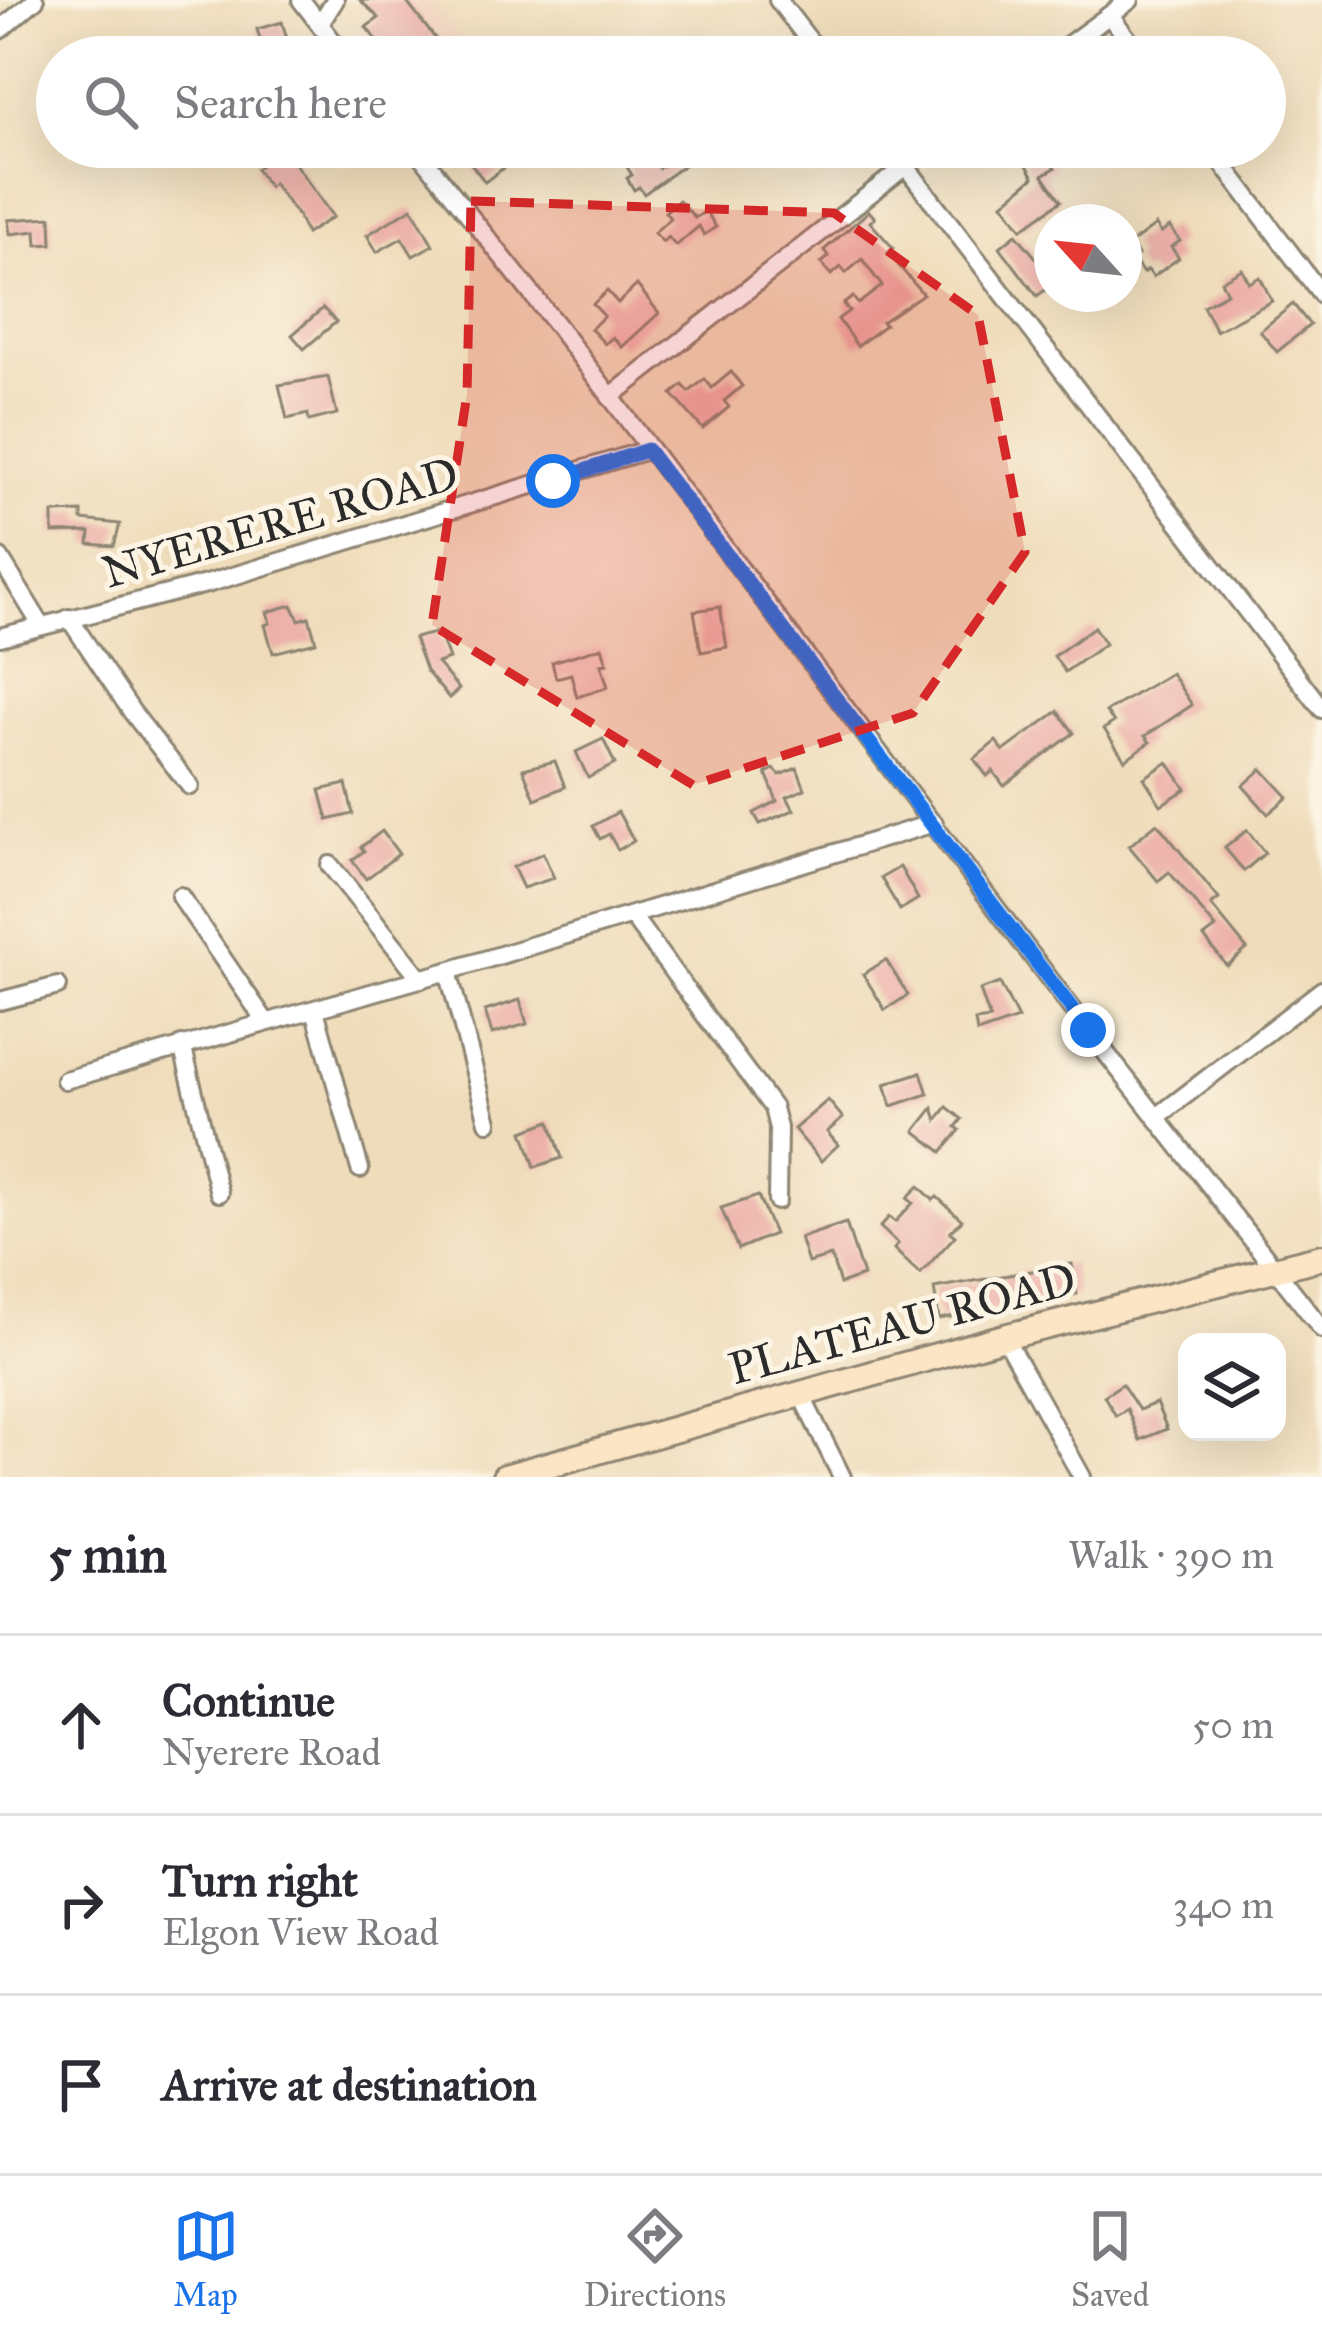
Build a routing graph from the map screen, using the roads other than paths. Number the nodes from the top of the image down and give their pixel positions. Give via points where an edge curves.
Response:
1 (35, 0) edge
2 (301, 0) edge
3 (335, 0) edge
4 (778, 0) edge
5 (1130, 0) edge
6 (1110, 15) junction
7 (320, 24) junction
8 (0, 30) edge
9 (329, 36) edge
10 (806, 36) edge
11 (1081, 36) edge
12 (1126, 36) edge
13 (431, 168) edge
14 (900, 168) edge
15 (906, 168) edge
16 (1226, 168) edge
17 (1322, 295) edge
18 (610, 397) junction
19 (647, 450) junction
20 (0, 558) edge
21 (69, 618) junction
22 (41, 625) junction
23 (0, 637) edge
24 (1322, 710) edge
25 (190, 786) dead end
26 (934, 823) junction
27 (330, 866) dead end
28 (180, 896) dead end
29 (632, 916) junction
30 (448, 971) junction
31 (421, 979) junction
32 (58, 986) dead end
33 (1322, 990) edge
34 (0, 1001) edge
35 (315, 1010) junction
36 (266, 1022) junction
37 (182, 1045) junction
38 (65, 1080) dead end
39 (1157, 1117) junction
40 (488, 1122) dead end
41 (360, 1168) dead end
42 (219, 1193) dead end
43 (776, 1201) dead end
44 (1322, 1256) edge
45 (1277, 1270) junction
46 (1322, 1329) edge
47 (1004, 1336) junction
48 (800, 1393) junction
49 (505, 1477) edge
50 (842, 1477) edge
51 (1082, 1477) edge

1 - 8 street
2 - 7 street
3 - 7 street
4 - 10 street
5 - 6 street
6 - 11 street
6 - 12 street
7 - 9 street
13 - 18 street
14 - 18 street
15 - 24 street
16 - 17 street
18 - 19 street
19 - 21 street, NYERERE ROAD
19 - 26 street
20 - 22 street
21 - 22 street, NYERERE ROAD
21 - 25 street
22 - 23 street, NYERERE ROAD
26 - 29 street
26 - 39 street
27 - 31 street
28 - 36 street
29 - 30 street
29 - 43 street via 773,1108
30 - 31 street
30 - 40 street
31 - 35 street
32 - 34 street
33 - 39 street
35 - 36 street
35 - 41 street
36 - 37 street
37 - 38 street
37 - 42 street
39 - 45 street
44 - 45 street, PLATEAU ROAD
45 - 46 street
45 - 47 street, PLATEAU ROAD
47 - 48 street, PLATEAU ROAD
47 - 51 street
48 - 49 street, PLATEAU ROAD
48 - 50 street

